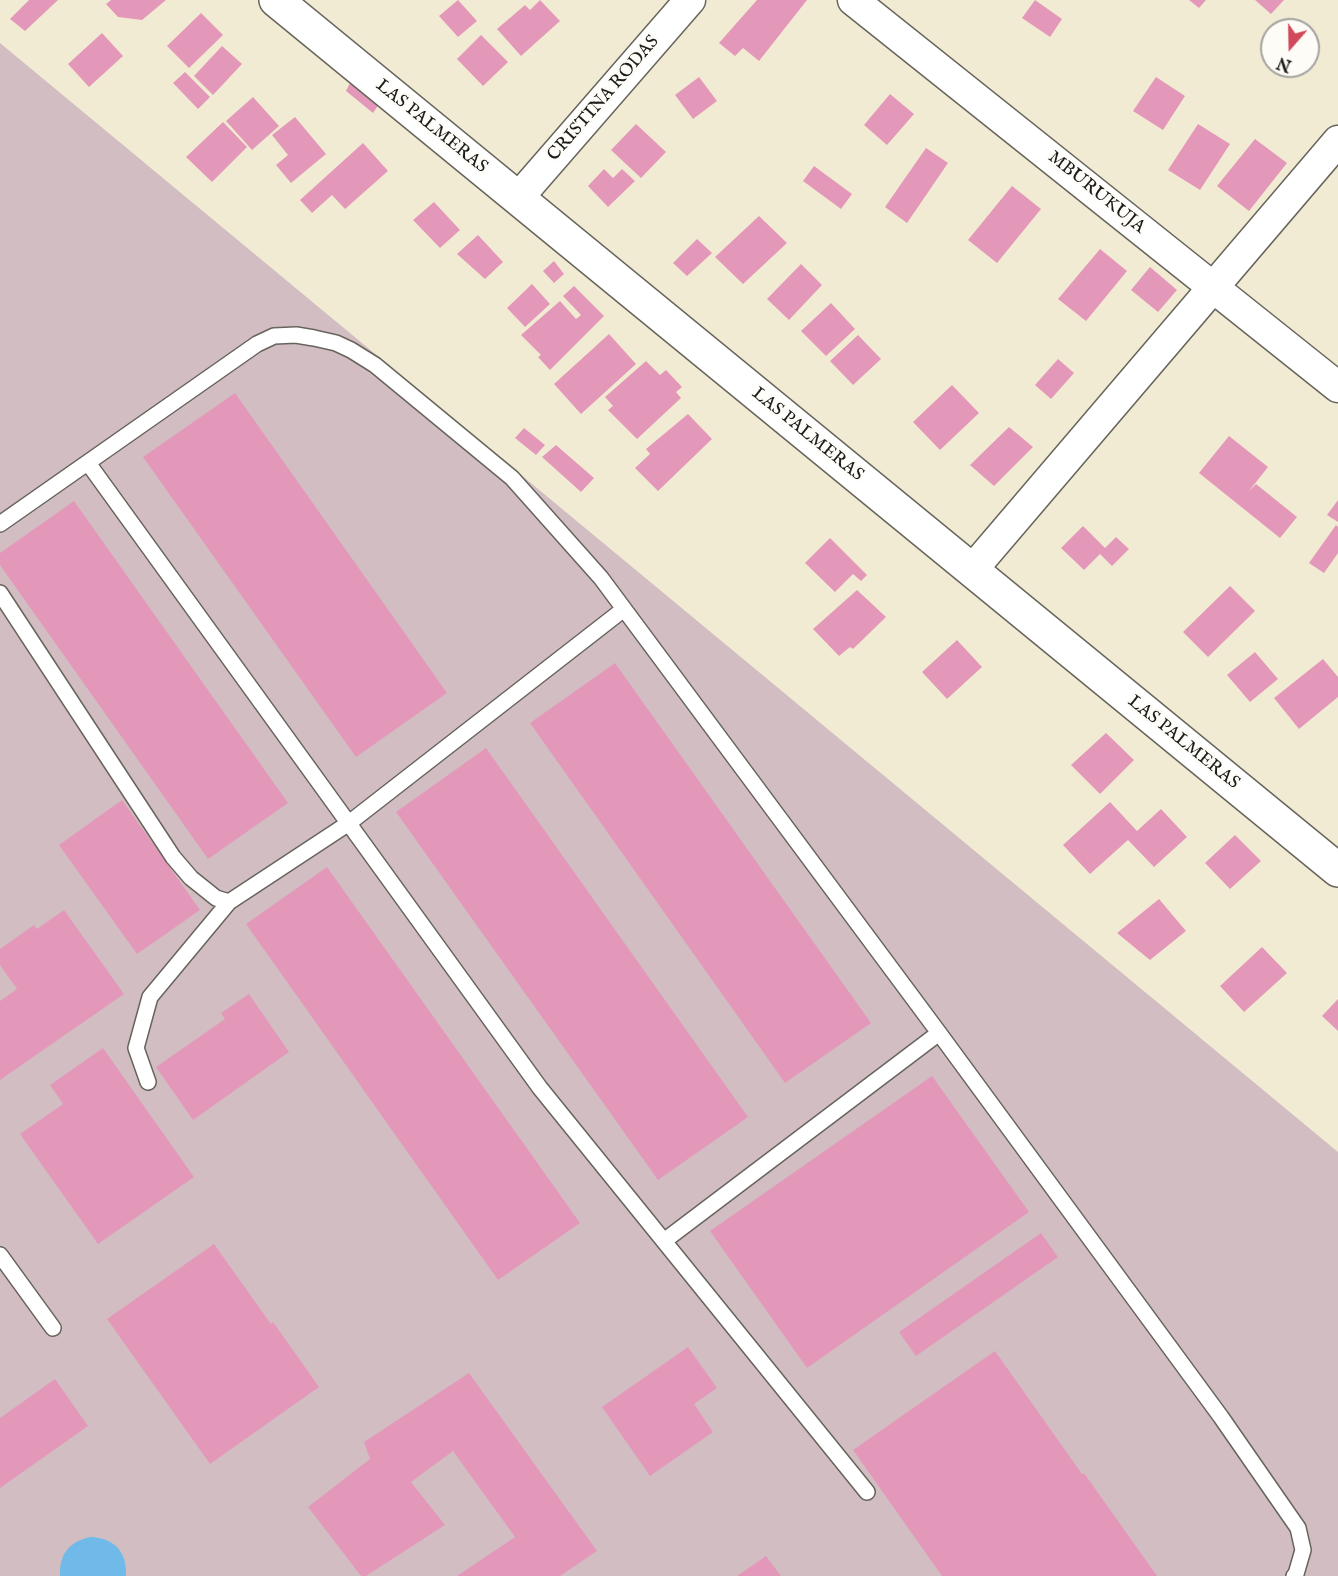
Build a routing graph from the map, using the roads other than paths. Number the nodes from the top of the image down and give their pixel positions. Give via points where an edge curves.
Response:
1 (276, 0) edge
2 (690, 0) edge
3 (853, 0) edge
4 (1338, 141) edge
5 (518, 198) junction
6 (1213, 287) junction
7 (1338, 387) edge
8 (88, 463) junction
9 (0, 524) edge
10 (972, 570) junction
11 (0, 593) edge
12 (624, 609) junction
13 (349, 823) junction
14 (1338, 870) edge
15 (230, 902) junction
16 (939, 1033) junction
17 (148, 1082) dead end
18 (663, 1241) junction
19 (0, 1255) edge
20 (53, 1328) dead end
21 (867, 1492) dead end
22 (1294, 1576) edge

1 - 5 street, LAS PALMERAS
2 - 5 street, CRISTINA RODAS
3 - 6 street, MBURUKUJA
4 - 6 street
5 - 10 street, LAS PALMERAS
6 - 7 street, MBURUKUJA
6 - 10 street
8 - 9 lane
8 - 12 lane via 257,344 274,336 296,335 336,343 375,365 512,478
8 - 13 lane
10 - 14 street, LAS PALMERAS
11 - 15 lane via 173,857 216,898
12 - 13 lane
12 - 16 lane
13 - 15 lane
13 - 18 lane via 540,1088
15 - 17 lane via 150,997 136,1048
16 - 18 lane
16 - 22 lane via 1298,1528 1303,1550
18 - 21 lane
19 - 20 lane

